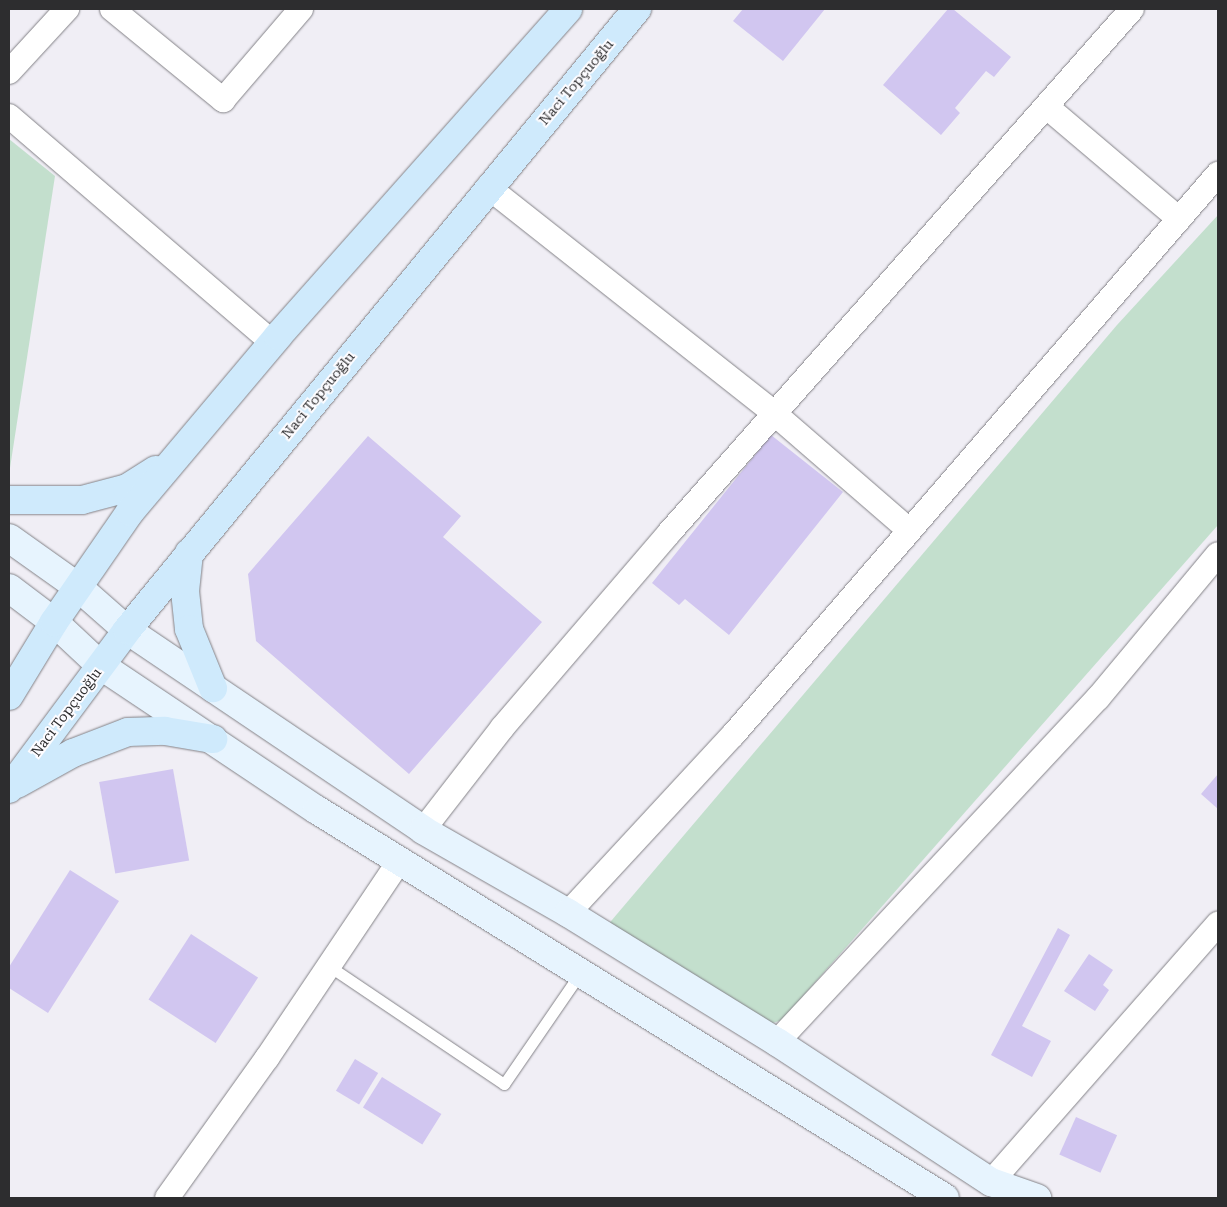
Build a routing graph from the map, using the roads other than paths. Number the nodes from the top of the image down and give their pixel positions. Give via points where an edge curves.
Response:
1 (67, 9) edge
2 (112, 9) edge
3 (301, 9) edge
4 (568, 9) edge
5 (637, 9) edge
6 (1123, 12) edge
7 (9, 72) edge
8 (1047, 107) junction
9 (9, 116) edge
10 (1218, 174) edge
11 (488, 187) junction
12 (1179, 219) junction
13 (272, 343) junction
14 (775, 414) junction
15 (178, 455) junction
16 (9, 500) edge
17 (909, 530) junction
18 (9, 538) edge
19 (189, 553) junction
20 (1218, 554) edge
21 (78, 587) junction
22 (9, 588) edge
23 (54, 622) junction
24 (127, 630) junction
25 (100, 665) junction
26 (213, 688) junction
27 (9, 696) edge
28 (213, 739) junction
29 (9, 789) edge
30 (423, 830) junction
31 (400, 860) junction
32 (568, 913) junction
33 (1218, 924) edge
34 (329, 966) junction
35 (581, 972) junction
36 (777, 1042) junction
37 (991, 1182) junction
38 (167, 1198) edge
39 (945, 1198) edge
40 (1037, 1198) edge

1 - 7 street
2 - 3 street via 223,100
4 - 13 main road
5 - 11 main road, Naci Topçuoğlu
6 - 8 street
8 - 12 street
8 - 14 street
9 - 13 street
10 - 12 street
11 - 14 street
11 - 19 main road, Naci Topçuoğlu
12 - 17 street
13 - 15 main road
14 - 17 street
14 - 30 street via 502,728
15 - 16 main road via 127,488 82,500
15 - 21 main road via 130,512
17 - 32 street via 733,735
18 - 21 street
19 - 24 main road, Naci Topçuoğlu
19 - 26 main road via 185,591 189,629
20 - 36 street via 1098,698
21 - 23 main road
21 - 24 street
22 - 23 street
23 - 25 street
23 - 27 main road
24 - 25 main road, Naci Topçuoğlu
24 - 26 street
25 - 28 street
25 - 29 main road, Naci Topçuoğlu
26 - 30 street
28 - 29 main road via 165,731 128,732 73,753
28 - 31 street via 317,810
30 - 32 street
31 - 34 street
31 - 35 street
32 - 36 street
33 - 37 street
34 - 35 lane via 504,1084
34 - 38 street
35 - 39 street
36 - 37 street
37 - 40 street

